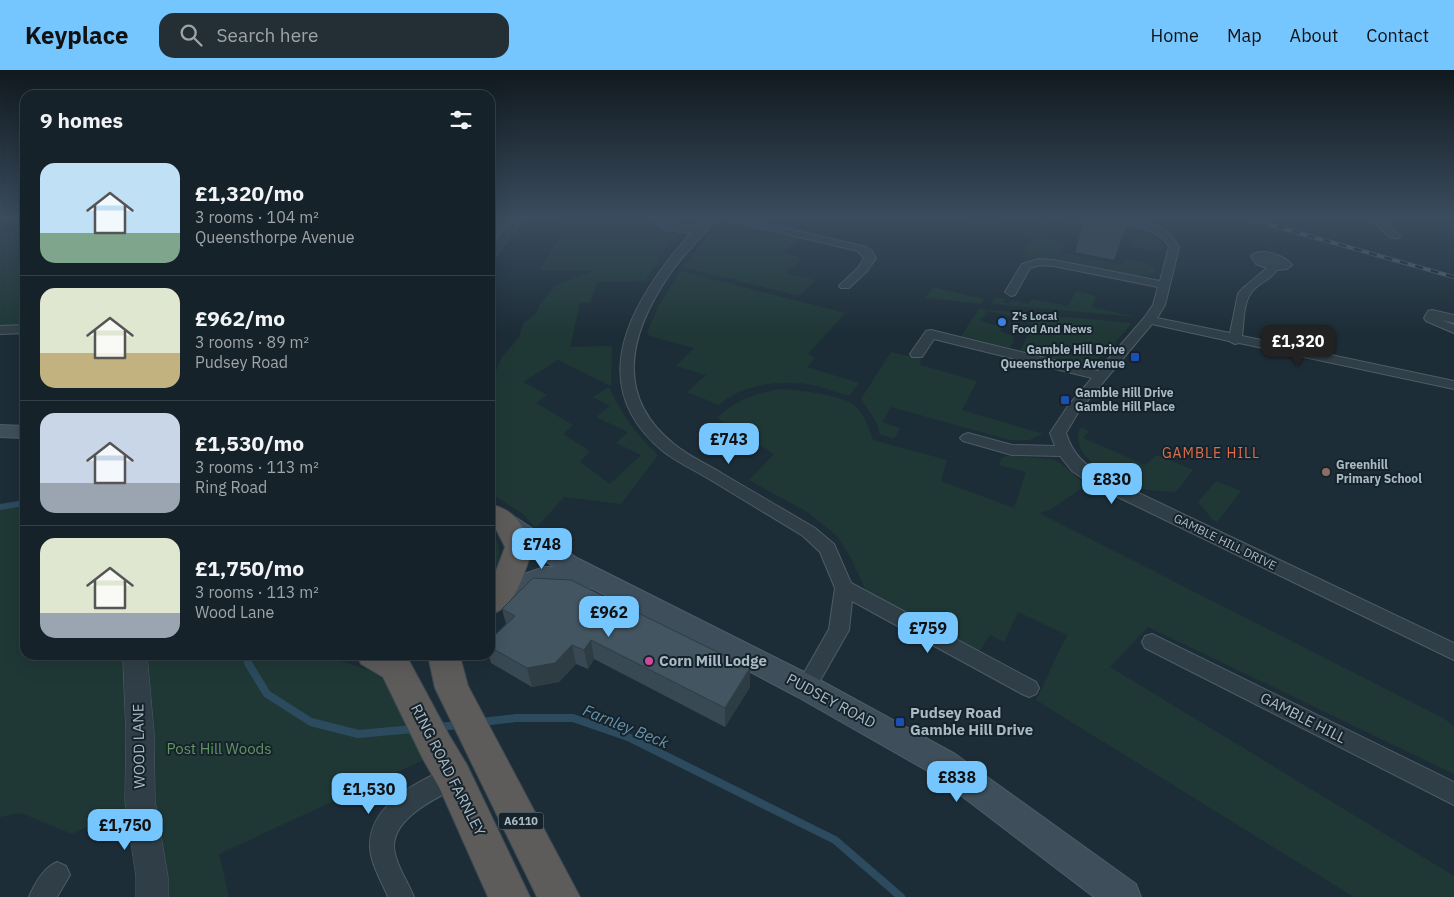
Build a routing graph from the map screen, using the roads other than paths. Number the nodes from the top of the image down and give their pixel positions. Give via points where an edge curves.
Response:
1 (678, 257) edge
2 (869, 257) edge
3 (1171, 257) edge
4 (1274, 267) dead end
5 (1164, 285) junction
6 (845, 286) dead end
7 (1011, 292) dead end
8 (1454, 319) edge
9 (1149, 320) junction
10 (20, 329) edge
11 (1454, 329) edge
12 (0, 330) edge
13 (1235, 340) junction
14 (917, 354) dead end
15 (1100, 376) junction
16 (1454, 385) edge
17 (0, 432) edge
18 (20, 432) edge
19 (968, 438) dead end
20 (1063, 451) junction
21 (499, 518) edge
22 (599, 580) junction
23 (844, 588) junction
24 (495, 597) edge
25 (495, 598) edge
26 (1152, 642) dead end
27 (1454, 652) edge
28 (135, 660) edge
29 (382, 660) edge
30 (445, 660) edge
31 (806, 687) junction
32 (1029, 688) dead end
33 (445, 762) junction
34 (1454, 794) edge
35 (514, 808) junction
36 (477, 827) junction
37 (57, 875) dead end
38 (42, 897) edge
39 (152, 897) edge
40 (401, 897) edge
41 (509, 897) edge
42 (559, 897) edge
43 (1123, 897) edge

1 - 23 street via 644,308 630,342 626,364 628,392 653,434 670,449 809,532 828,549
2 - 6 street
3 - 5 street
4 - 13 street via 1246,292
5 - 7 street via 1039,262 1026,266
5 - 9 street via 1159,305
8 - 11 street via 1432,314 1430,318
9 - 13 street
9 - 15 street
10 - 12 street
13 - 16 street
14 - 15 street via 931,334
15 - 20 street via 1058,433
17 - 18 main road
19 - 20 street via 1012,450
20 - 27 street, GAMBLE HILL DRIVE via 1077,468 1099,481
21 - 22 main road, PUDSEY ROAD via 568,564
21 - 24 highway via 519,547 507,581
22 - 25 main road, PUDSEY ROAD via 544,576
22 - 31 main road, PUDSEY ROAD
23 - 31 street via 838,630
23 - 32 street
26 - 34 street, GAMBLE HILL
28 - 39 street, WOOD LANE via 140,802 152,877
29 - 33 highway, RING ROAD FARNLEY / A6110 via 395,667
30 - 35 highway, A6110 via 452,688
31 - 43 main road, PUDSEY ROAD via 944,764
33 - 36 highway, RING ROAD FARNLEY / A6110
33 - 40 street via 387,823 382,846
35 - 36 highway
35 - 42 highway, A6110
36 - 41 highway, RING ROAD FARNLEY / A6110
37 - 38 street

